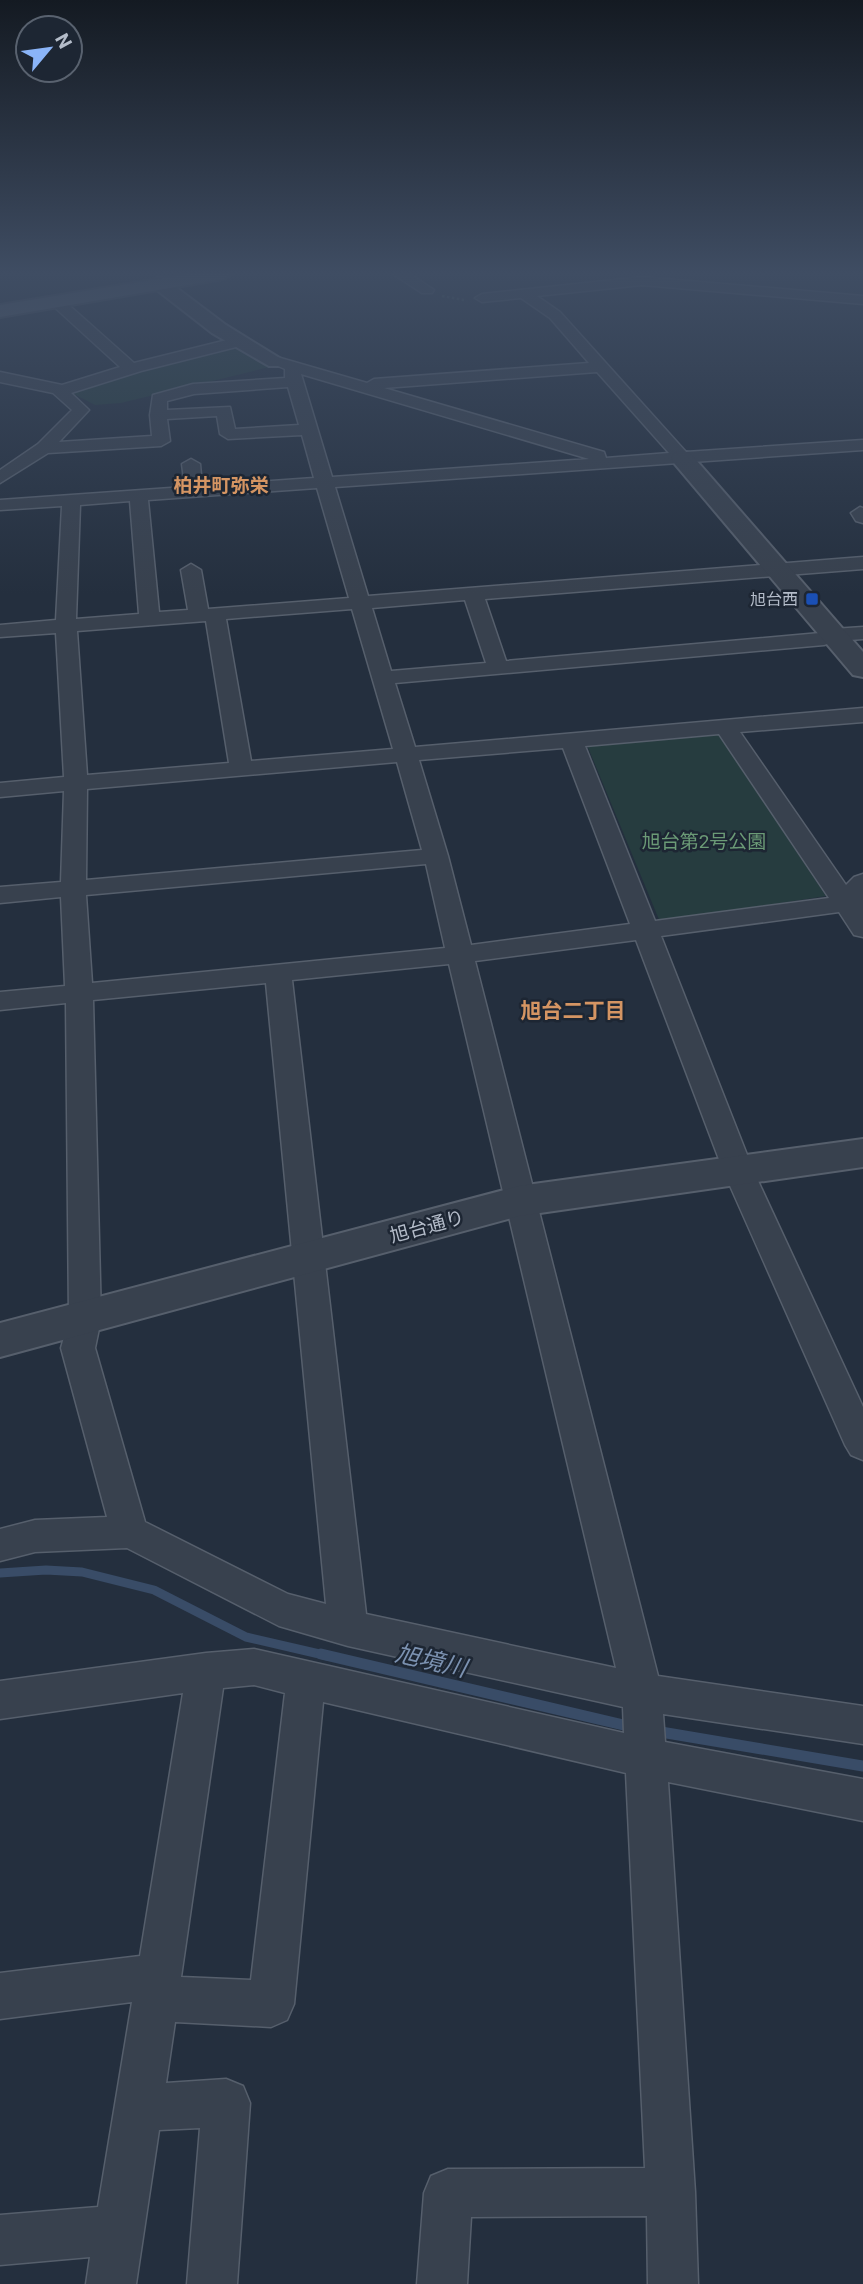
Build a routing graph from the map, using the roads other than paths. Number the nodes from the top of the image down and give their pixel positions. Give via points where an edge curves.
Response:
1 (15, 381) edge
2 (94, 381) edge
3 (237, 381) edge
4 (292, 381) edge
5 (335, 381) edge
6 (420, 381) edge
7 (612, 381) edge
8 (356, 385) junction
9 (60, 391) junction
10 (158, 415) junction
11 (310, 430) junction
12 (863, 445) edge
13 (44, 448) junction
14 (411, 456) dead end
15 (682, 458) junction
16 (0, 459) edge
17 (619, 462) junction
18 (24, 463) junction
19 (191, 464) dead end
20 (419, 476) junction
21 (0, 478) edge
22 (327, 483) junction
23 (194, 492) junction
24 (139, 496) junction
25 (71, 500) junction
26 (0, 505) edge
27 (863, 563) edge
28 (776, 568) junction
29 (191, 570) dead end
30 (473, 593) junction
31 (361, 602) junction
32 (207, 614) junction
33 (150, 619) junction
34 (66, 626) junction
35 (0, 631) edge
36 (863, 633) edge
37 (833, 635) junction
38 (498, 668) junction
39 (863, 668) edge
40 (382, 678) junction
41 (863, 715) edge
42 (725, 726) junction
43 (572, 741) junction
44 (406, 755) junction
45 (241, 769) junction
46 (76, 783) junction
47 (0, 790) edge
48 (436, 856) junction
49 (863, 882) edge
50 (73, 888) junction
51 (0, 895) edge
52 (853, 916) edge
53 (647, 931) junction
54 (461, 954) junction
55 (278, 972) junction
56 (79, 994) junction
57 (0, 1001) edge
58 (863, 1153) edge
59 (738, 1170) junction
60 (519, 1201) junction
61 (310, 1258) junction
62 (85, 1319) junction
63 (0, 1340) edge
64 (863, 1445) edge
65 (130, 1532) junction
66 (0, 1545) edge
67 (348, 1628) junction
68 (206, 1671) junction
69 (306, 1678) junction
70 (0, 1700) edge
71 (863, 1725) edge
72 (644, 1726) junction
73 (863, 1800) edge
74 (157, 1987) junction
75 (0, 1996) edge
76 (138, 2108) junction
77 (671, 2192) junction
78 (119, 2230) junction
79 (0, 2240) edge
80 (111, 2284) edge
81 (212, 2284) edge
82 (442, 2284) edge
83 (673, 2284) edge

1 - 9 street
2 - 9 street
3 - 10 street via 159,398
4 - 11 street
5 - 8 street
6 - 8 street
7 - 15 street
8 - 17 street
9 - 13 street via 81,410
10 - 11 street via 224,411 228,434
10 - 13 street via 160,441
11 - 22 street
12 - 15 street
13 - 18 street
14 - 20 street
15 - 17 street
15 - 28 street
16 - 18 street
17 - 20 street
18 - 21 street
19 - 23 street
20 - 22 street
22 - 23 street
22 - 31 street
23 - 24 street
24 - 25 street
24 - 33 street
25 - 26 street
25 - 34 street
27 - 28 street
28 - 30 street
28 - 37 street
29 - 32 street
30 - 31 street
30 - 38 street
31 - 32 street
31 - 40 street
32 - 33 street
32 - 45 street
33 - 34 street
34 - 35 street
34 - 46 street
36 - 37 street
37 - 38 street
37 - 39 street
38 - 40 street
40 - 44 street
41 - 42 street
42 - 43 street
42 - 52 street
43 - 44 street
43 - 53 street
44 - 45 street
44 - 48 street
45 - 46 street
46 - 47 street
46 - 50 street
48 - 50 street
48 - 54 street
49 - 52 street via 853,893
50 - 51 street
50 - 56 street
52 - 53 street
53 - 54 street
53 - 59 street
54 - 55 street
54 - 60 street
55 - 56 street
55 - 61 street
56 - 57 street
56 - 62 street
58 - 59 street, 旭台通り
59 - 60 street, 旭台通り
59 - 64 street
60 - 61 street, 旭台通り
60 - 72 street
61 - 62 street, 旭台通り
61 - 67 street
62 - 63 street, 旭台通り
62 - 65 street via 78,1348
65 - 66 street via 35,1536
65 - 67 street via 279,1609
67 - 72 street
68 - 69 street via 254,1667
68 - 70 street
68 - 74 street
69 - 72 street
69 - 74 street via 271,2004
71 - 72 street
72 - 73 street
72 - 77 street
74 - 75 street
74 - 76 street
76 - 78 street
76 - 81 street via 226,2103
77 - 82 street via 448,2193
77 - 83 street
78 - 79 street
78 - 80 street

